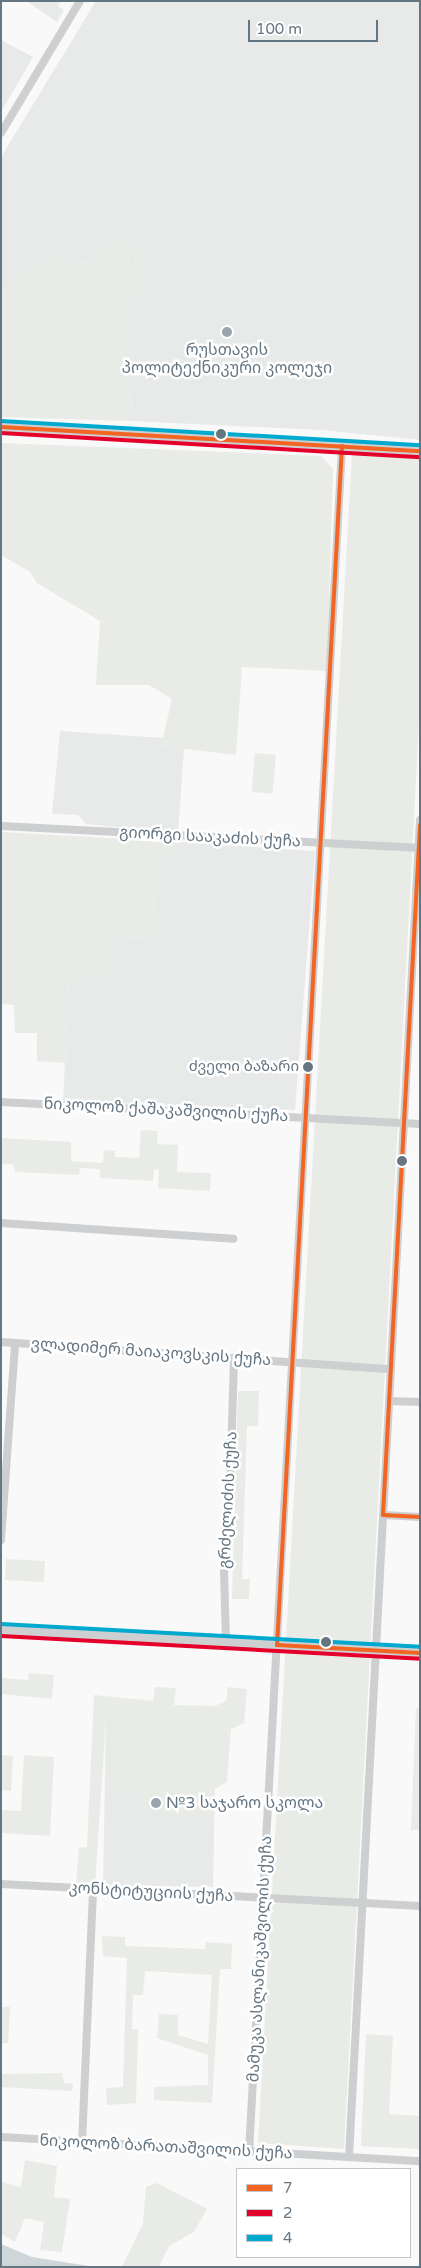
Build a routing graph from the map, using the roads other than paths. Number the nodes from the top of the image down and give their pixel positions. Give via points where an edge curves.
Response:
1 (80, 1) edge
2 (1, 133) edge
3 (1, 427) edge
4 (342, 446) junction
5 (420, 451) edge
6 (420, 820) edge
7 (1, 826) edge
8 (322, 843) junction
9 (419, 848) edge
10 (1, 1102) edge
11 (306, 1118) junction
12 (404, 1123) junction
13 (420, 1124) edge
14 (1, 1223) edge
15 (234, 1239) dead end
16 (1, 1342) edge
17 (15, 1343) junction
18 (234, 1358) junction
19 (293, 1362) junction
20 (391, 1369) junction
21 (389, 1401) junction
22 (420, 1402) edge
23 (383, 1515) junction
24 (420, 1518) edge
25 (1, 1540) edge
26 (1, 1630) edge
27 (226, 1642) junction
28 (277, 1645) junction
29 (376, 1651) junction
30 (420, 1653) edge
31 (1, 1884) edge
32 (93, 1889) junction
33 (263, 1898) junction
34 (362, 1903) junction
35 (420, 1906) edge
36 (1, 2137) edge
37 (82, 2143) junction
38 (249, 2153) junction
39 (349, 2158) junction
40 (420, 2161) edge

1 - 2 street
3 - 4 street
4 - 5 street
4 - 8 street, მამუკა ასლანიკაშვილის ქუჩა
6 - 9 street
7 - 8 street, გიორგი სააკაძის ქუჩა
8 - 9 street, გიორგი სააკაძის ქუჩა
8 - 11 street, მამუკა ასლანიკაშვილის ქუჩა
9 - 12 street
10 - 11 street, ნიკოლოზ ქაშაკაშვილის ქუჩა
11 - 12 street, ნიკოლოზ ქაშაკაშვილის ქუჩა
11 - 19 street, მამუკა ასლანიკაშვილის ქუჩა
12 - 13 street, ნიკოლოზ ქაშაკაშვილის ქუჩა
12 - 20 street
14 - 15 street
16 - 17 street, ვლადიმერ მაიაკოვსკის ქუჩა
17 - 18 street, ვლადიმერ მაიაკოვსკის ქუჩა
17 - 25 street
18 - 19 street, ვლადიმერ მაიაკოვსკის ქუჩა
18 - 27 street, გრძელიძის ქუჩა via 228,1560 224,1572
19 - 20 street, ვლადიმერ მაიაკოვსკის ქუჩა
19 - 28 street, მამუკა ასლანიკაშვილის ქუჩა
20 - 21 street
21 - 22 street
21 - 23 street
23 - 24 street
23 - 29 street
26 - 27 street
27 - 28 street
28 - 29 street
28 - 33 street, მამუკა ასლანიკაშვილის ქუჩა
29 - 30 street
29 - 34 street
31 - 32 street, კონსტიტუციის ქუჩა
32 - 33 street, კონსტიტუციის ქუჩა
32 - 37 street
33 - 34 street, კონსტიტუციის ქუჩა
33 - 38 street, მამუკა ასლანიკაშვილის ქუჩა
34 - 35 street, კონსტიტუციის ქუჩა
34 - 39 street
36 - 37 street, ნიკოლოზ ბარათაშვილის ქუჩა
37 - 38 street, ნიკოლოზ ბარათაშვილის ქუჩა
38 - 39 street, ნიკოლოზ ბარათაშვილის ქუჩა
39 - 40 street, ნიკოლოზ ბარათაშვილის ქუჩა

